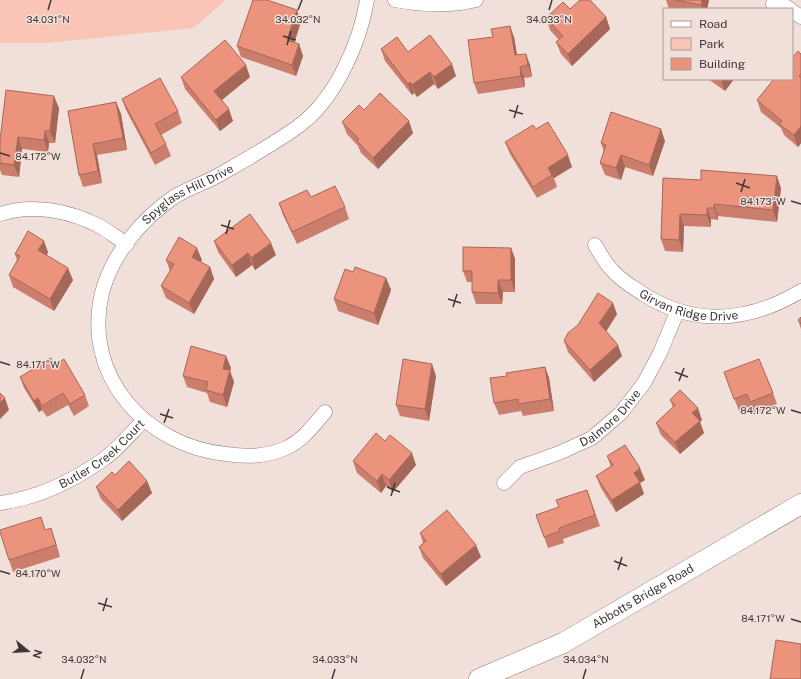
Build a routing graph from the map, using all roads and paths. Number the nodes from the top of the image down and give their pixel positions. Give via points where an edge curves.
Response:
1 (367, 0) edge
2 (395, 0) edge
3 (476, 0) edge
4 (773, 4) dead end
5 (788, 8) edge
6 (0, 214) edge
7 (127, 244) junction
8 (595, 245) dead end
9 (801, 291) edge
10 (678, 312) junction
11 (325, 412) dead end
12 (143, 421) junction
13 (504, 483) dead end
14 (0, 503) edge
15 (801, 504) edge
16 (479, 679) edge

1 - 7 street, Spyglass Hill Drive via 355,42 344,68 322,104 301,124 276,141 175,197 145,222
2 - 3 street via 443,5
4 - 5 street
6 - 7 street via 28,209 49,210 84,219
7 - 12 street, Spyglass Hill Drive via 111,269 102,292 98,339 103,361 113,383
8 - 10 street, Girvan Ridge Drive via 612,271 655,301
9 - 10 street, Girvan Ridge Drive via 789,298 736,316 695,316
10 - 13 street, Dalmore Drive via 644,383 620,414 592,438 520,467
11 - 12 street, Butler Creek Court via 307,433 287,448 264,455 245,457 201,451 176,441
12 - 14 street, Butler Creek Court via 105,459 64,484 37,495
15 - 16 main road, Abbotts Bridge Road via 563,643

